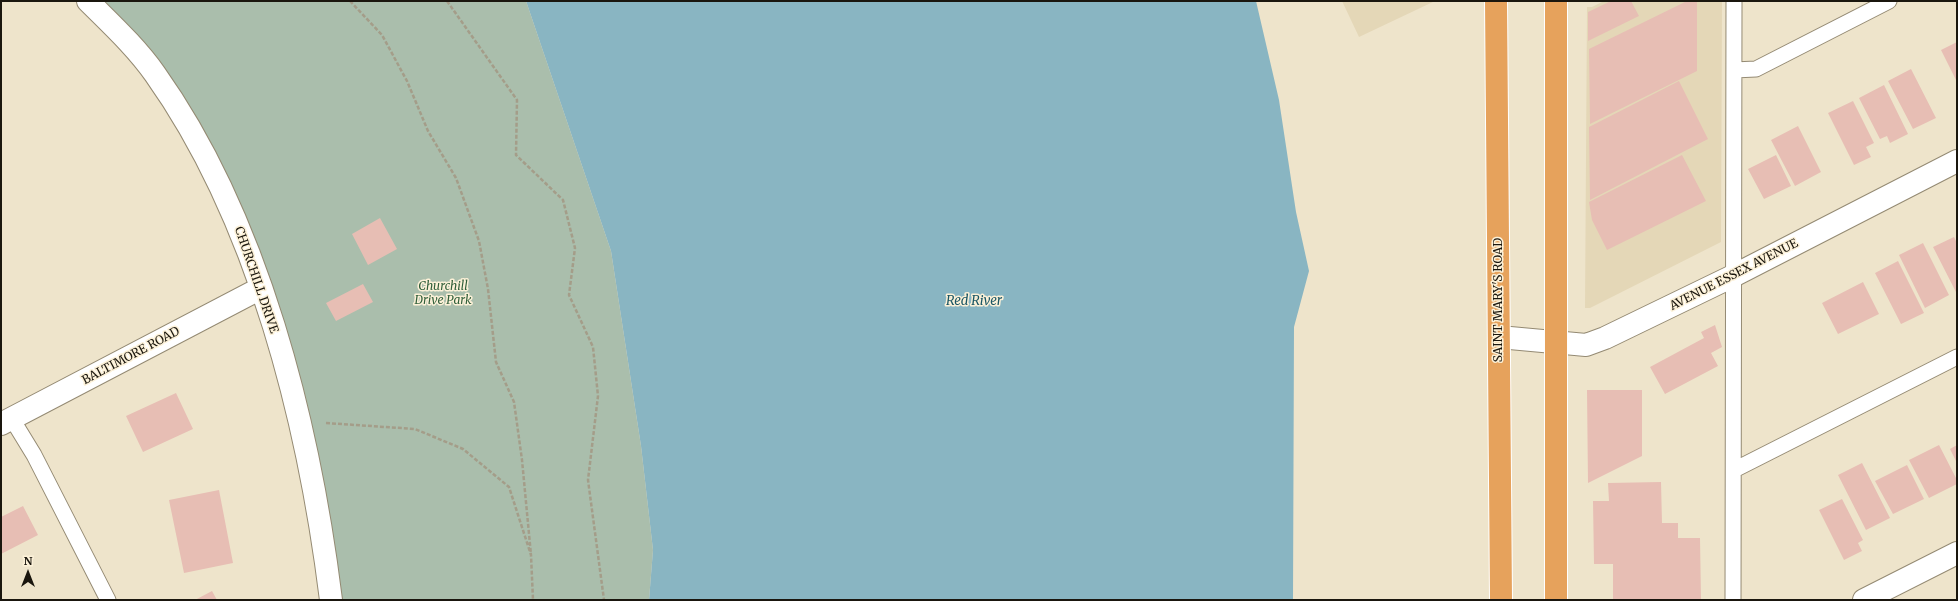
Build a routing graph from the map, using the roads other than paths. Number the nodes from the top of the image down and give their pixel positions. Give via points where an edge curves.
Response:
1 (88, 1) edge
2 (1496, 1) edge
3 (1556, 1) edge
4 (1734, 1) edge
5 (1889, 1) edge
6 (1734, 70) junction
7 (1957, 161) edge
8 (1733, 276) junction
9 (261, 288) junction
10 (1499, 337) junction
11 (1556, 342) junction
12 (1957, 357) edge
13 (6, 421) edge
14 (1734, 470) junction
15 (1957, 553) edge
16 (108, 600) edge
17 (331, 600) edge
18 (1501, 600) edge
19 (1556, 600) edge
20 (1733, 600) edge
21 (1864, 600) edge

1 - 9 street, CHURCHILL DRIVE via 118,30 155,73 193,134 225,193
2 - 10 highway, SAINT MARY'S ROAD
3 - 11 highway
4 - 6 lane
5 - 6 lane via 1756,69
6 - 8 lane
7 - 8 street, AVENUE ESSEX AVENUE
8 - 11 street, AVENUE ESSEX AVENUE via 1592,343 1586,345
8 - 14 lane
9 - 13 street, BALTIMORE ROAD
9 - 17 street, CHURCHILL DRIVE via 301,429 323,535
10 - 11 street, AVENUE ESSEX AVENUE
10 - 18 highway, SAINT MARY'S ROAD
11 - 19 highway
12 - 14 lane
13 - 16 lane via 34,455
14 - 20 lane
15 - 21 street

